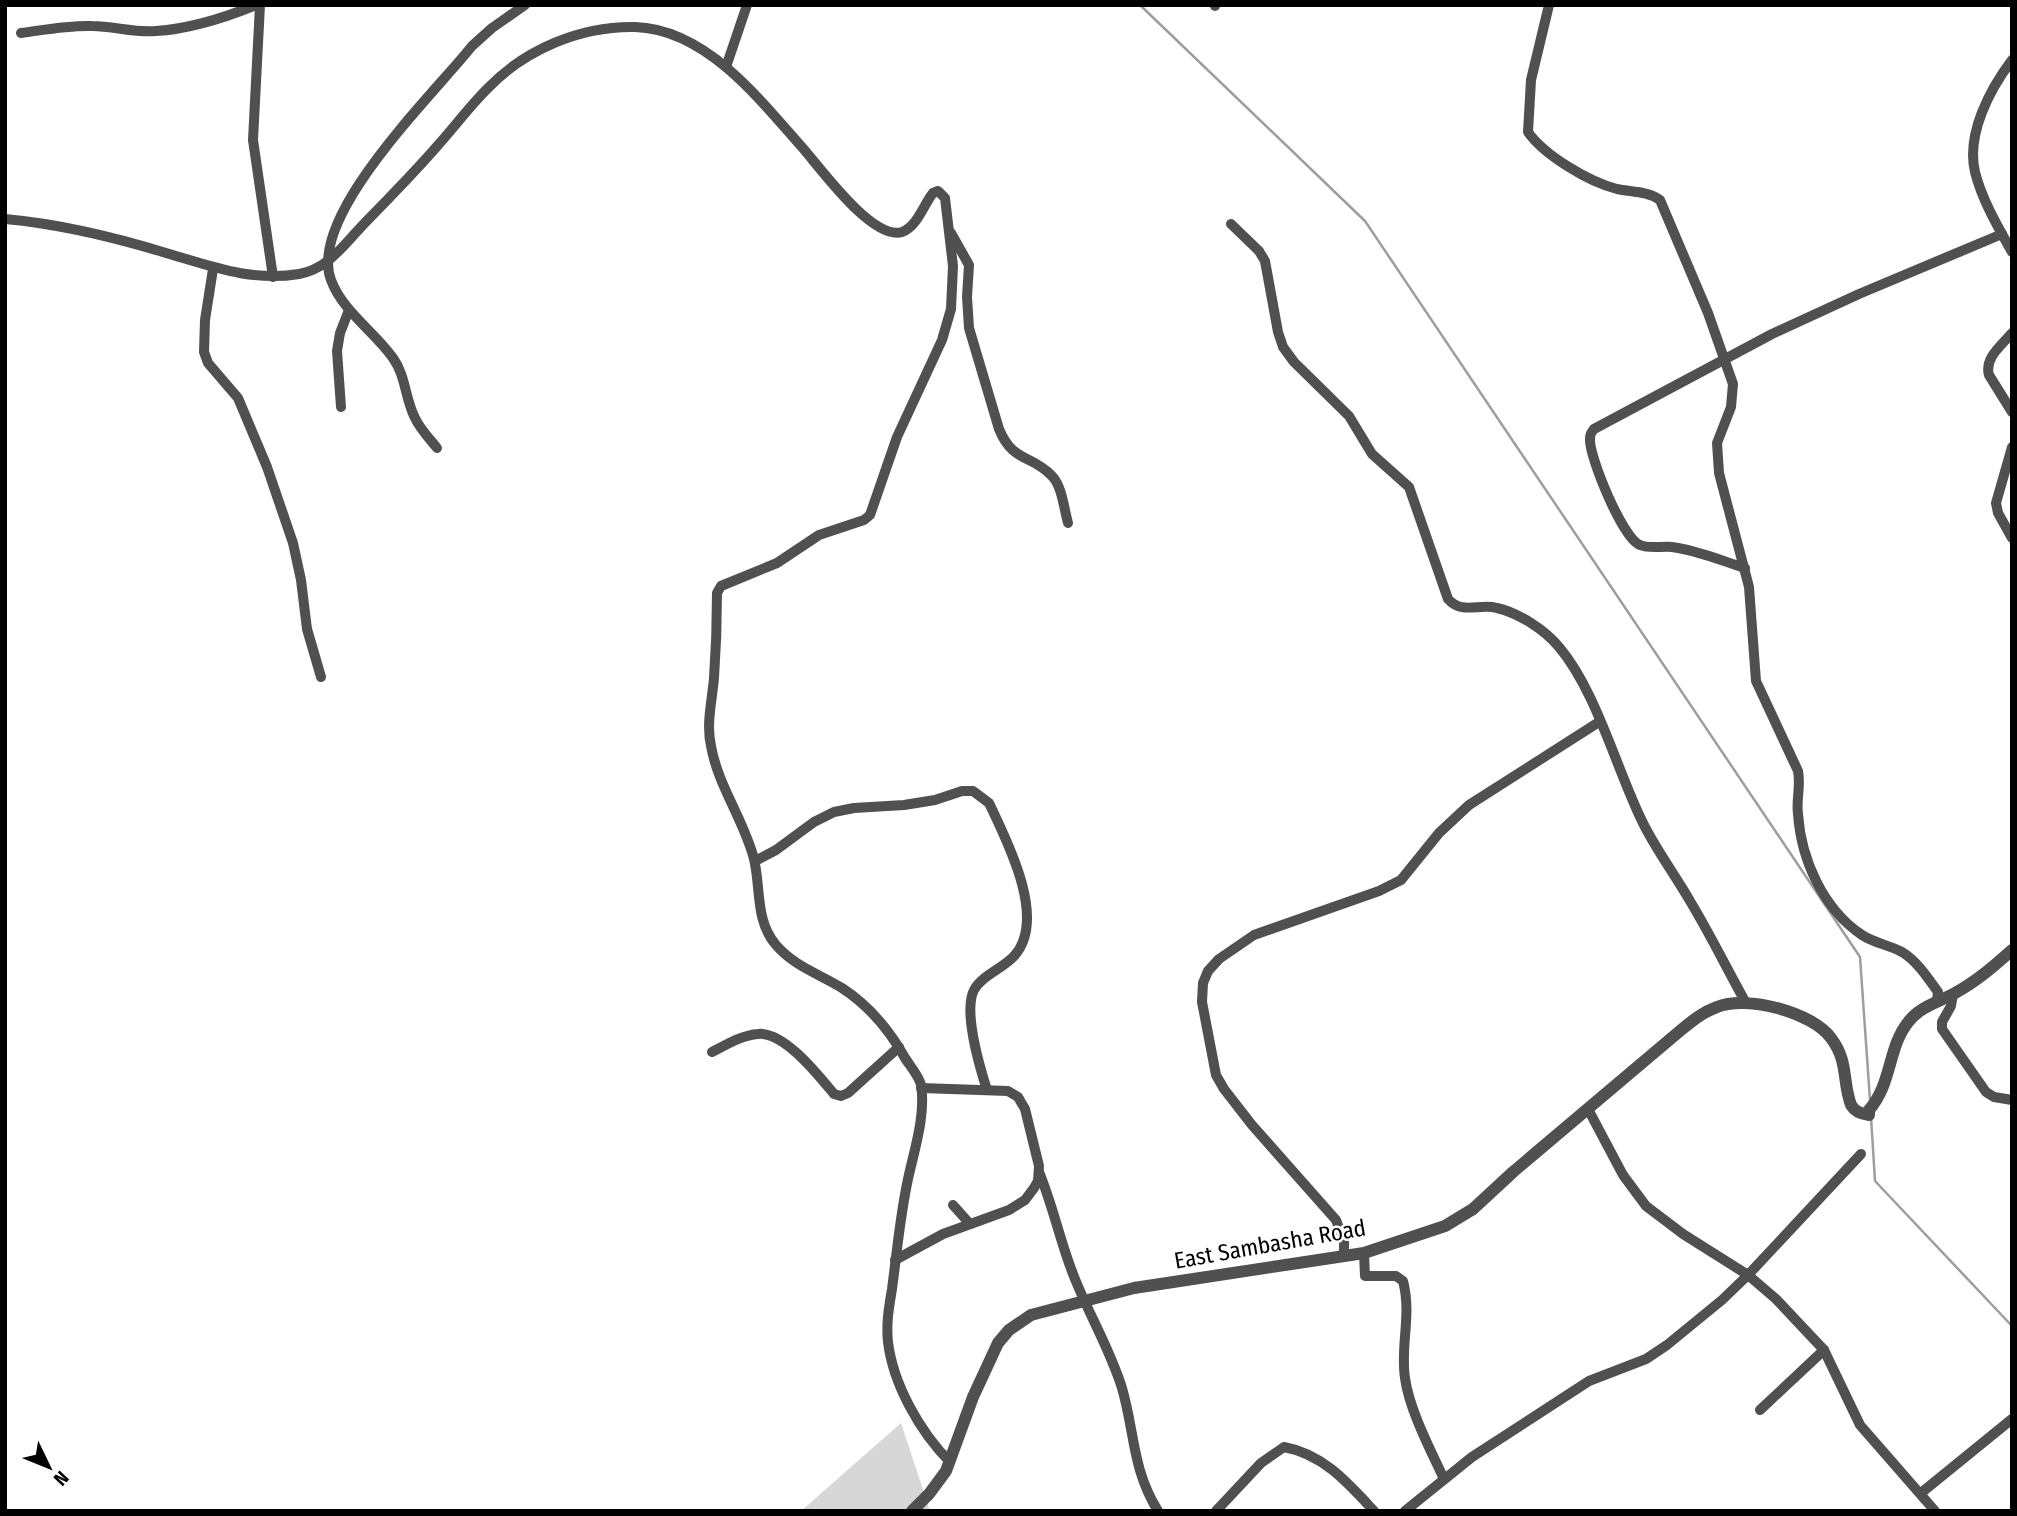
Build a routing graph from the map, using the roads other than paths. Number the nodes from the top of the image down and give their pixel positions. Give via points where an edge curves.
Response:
1 (258, 5) edge
2 (525, 5) edge
3 (747, 5) edge
4 (1549, 5) edge
5 (21, 33) dead end
6 (2012, 60) edge
7 (726, 67) junction
8 (5, 219) edge
9 (1231, 224) dead end
10 (950, 230) junction
11 (2002, 234) junction
12 (2012, 252) edge
13 (326, 264) junction
14 (212, 269) junction
15 (273, 277) junction
16 (349, 310) junction
17 (2012, 333) edge
18 (1725, 358) junction
19 (341, 407) dead end
20 (2012, 412) edge
21 (2012, 447) edge
22 (437, 448) dead end
23 (1068, 523) dead end
24 (2012, 538) edge
25 (1745, 568) junction
26 (321, 677) dead end
27 (1599, 722) junction
28 (755, 861) junction
29 (2012, 950) edge
30 (1953, 994) junction
31 (1937, 1000) junction
32 (1746, 1003) junction
33 (899, 1047) junction
34 (712, 1052) dead end
35 (921, 1088) junction
36 (987, 1090) junction
37 (2012, 1100) edge
38 (1588, 1109) junction
39 (1861, 1154) dead end
40 (1039, 1172) junction
41 (953, 1205) dead end
42 (970, 1224) junction
43 (1364, 1253) junction
44 (1344, 1256) junction
45 (895, 1260) junction
46 (1748, 1275) junction
47 (1084, 1300) junction
48 (1824, 1350) junction
49 (1760, 1410) dead end
50 (2012, 1419) edge
51 (950, 1462) junction
52 (1444, 1479) junction
53 (1920, 1493) junction
54 (912, 1511) edge
55 (1158, 1511) edge
56 (1216, 1511) edge
57 (1374, 1511) edge
58 (1405, 1511) edge
59 (1935, 1511) edge

1 - 5 street via 222,19 156,32 91,26
1 - 15 street via 253,140
2 - 13 street via 472,46 366,171 340,219
3 - 7 street
4 - 18 street via 1531,80 1528,132 1577,171 1660,200
6 - 11 street via 1985,105 1973,150 1979,184
7 - 10 street via 865,216 892,233 900,232 914,223 938,191 945,198
7 - 13 street via 662,30 635,27 596,29 542,50 486,89
8 - 14 street via 81,231
9 - 27 street via 1265,261 1283,348 1349,416 1372,454 1409,487 1448,599 1459,608 1495,607 1511,612 1543,631 1574,668
10 - 23 street via 969,265 969,328 1002,436 1012,451 1052,476
10 - 28 street via 953,298 947,325 897,437 870,515 819,535 777,563 729,581 718,593 708,732 717,770
11 - 12 street
11 - 18 street via 1859,294
13 - 15 street
13 - 16 street via 335,292
14 - 15 street
14 - 26 street via 204,352 238,398 267,467 293,543 307,629
16 - 19 street via 337,351
16 - 22 street via 394,360 414,417
17 - 20 street via 1987,368
18 - 25 street via 1734,396 1718,440 1717,462
18 - 25 street via 1595,427 1590,441 1615,511 1636,544 1686,550
21 - 24 street via 1996,503
25 - 31 street via 1752,603 1756,681 1798,771 1798,824 1813,874 1836,911 1855,929 1916,964 1938,992
27 - 32 street via 1643,822
27 - 44 street via 1469,805 1401,880 1254,935 1208,971 1202,1002 1216,1075 1252,1125 1336,1220
28 - 33 street via 760,909 773,942 804,969 843,989 880,1021
28 - 36 street via 834,812 935,800 962,791 981,795 989,803 1020,878 1027,915 1020,950 976,987 972,997 971,1020
29 - 30 street
30 - 31 street
30 - 37 street via 1942,1029 1986,1092
31 - 32 street, East Sambasha Road via 1906,1025 1886,1083 1869,1115 1851,1104 1845,1065 1825,1032 1805,1018
32 - 38 street, East Sambasha Road via 1724,1004 1697,1017
33 - 34 street via 841,1096 773,1035 751,1035
33 - 35 street
35 - 36 street
35 - 45 street
36 - 40 street via 1012,1093 1022,1102
38 - 43 street, East Sambasha Road via 1473,1209 1445,1226
38 - 46 street via 1636,1195 1683,1234
39 - 46 street
40 - 42 street via 1034,1188 1019,1205
40 - 47 street
41 - 42 street
42 - 45 street
43 - 44 street, East Sambasha Road
43 - 52 street via 1365,1276 1396,1276 1403,1281 1405,1378
44 - 47 street, East Sambasha Road via 1133,1288
45 - 51 street via 888,1344 916,1419
46 - 48 street
46 - 52 street via 1667,1345 1646,1359 1589,1381
47 - 51 street, East Sambasha Road via 1031,1315 998,1343
47 - 55 street via 1114,1366 1141,1479
48 - 49 street
48 - 53 street via 1860,1425
50 - 53 street
51 - 54 street, East Sambasha Road
52 - 58 street
53 - 59 street
56 - 57 street via 1261,1463 1284,1447 1325,1464

